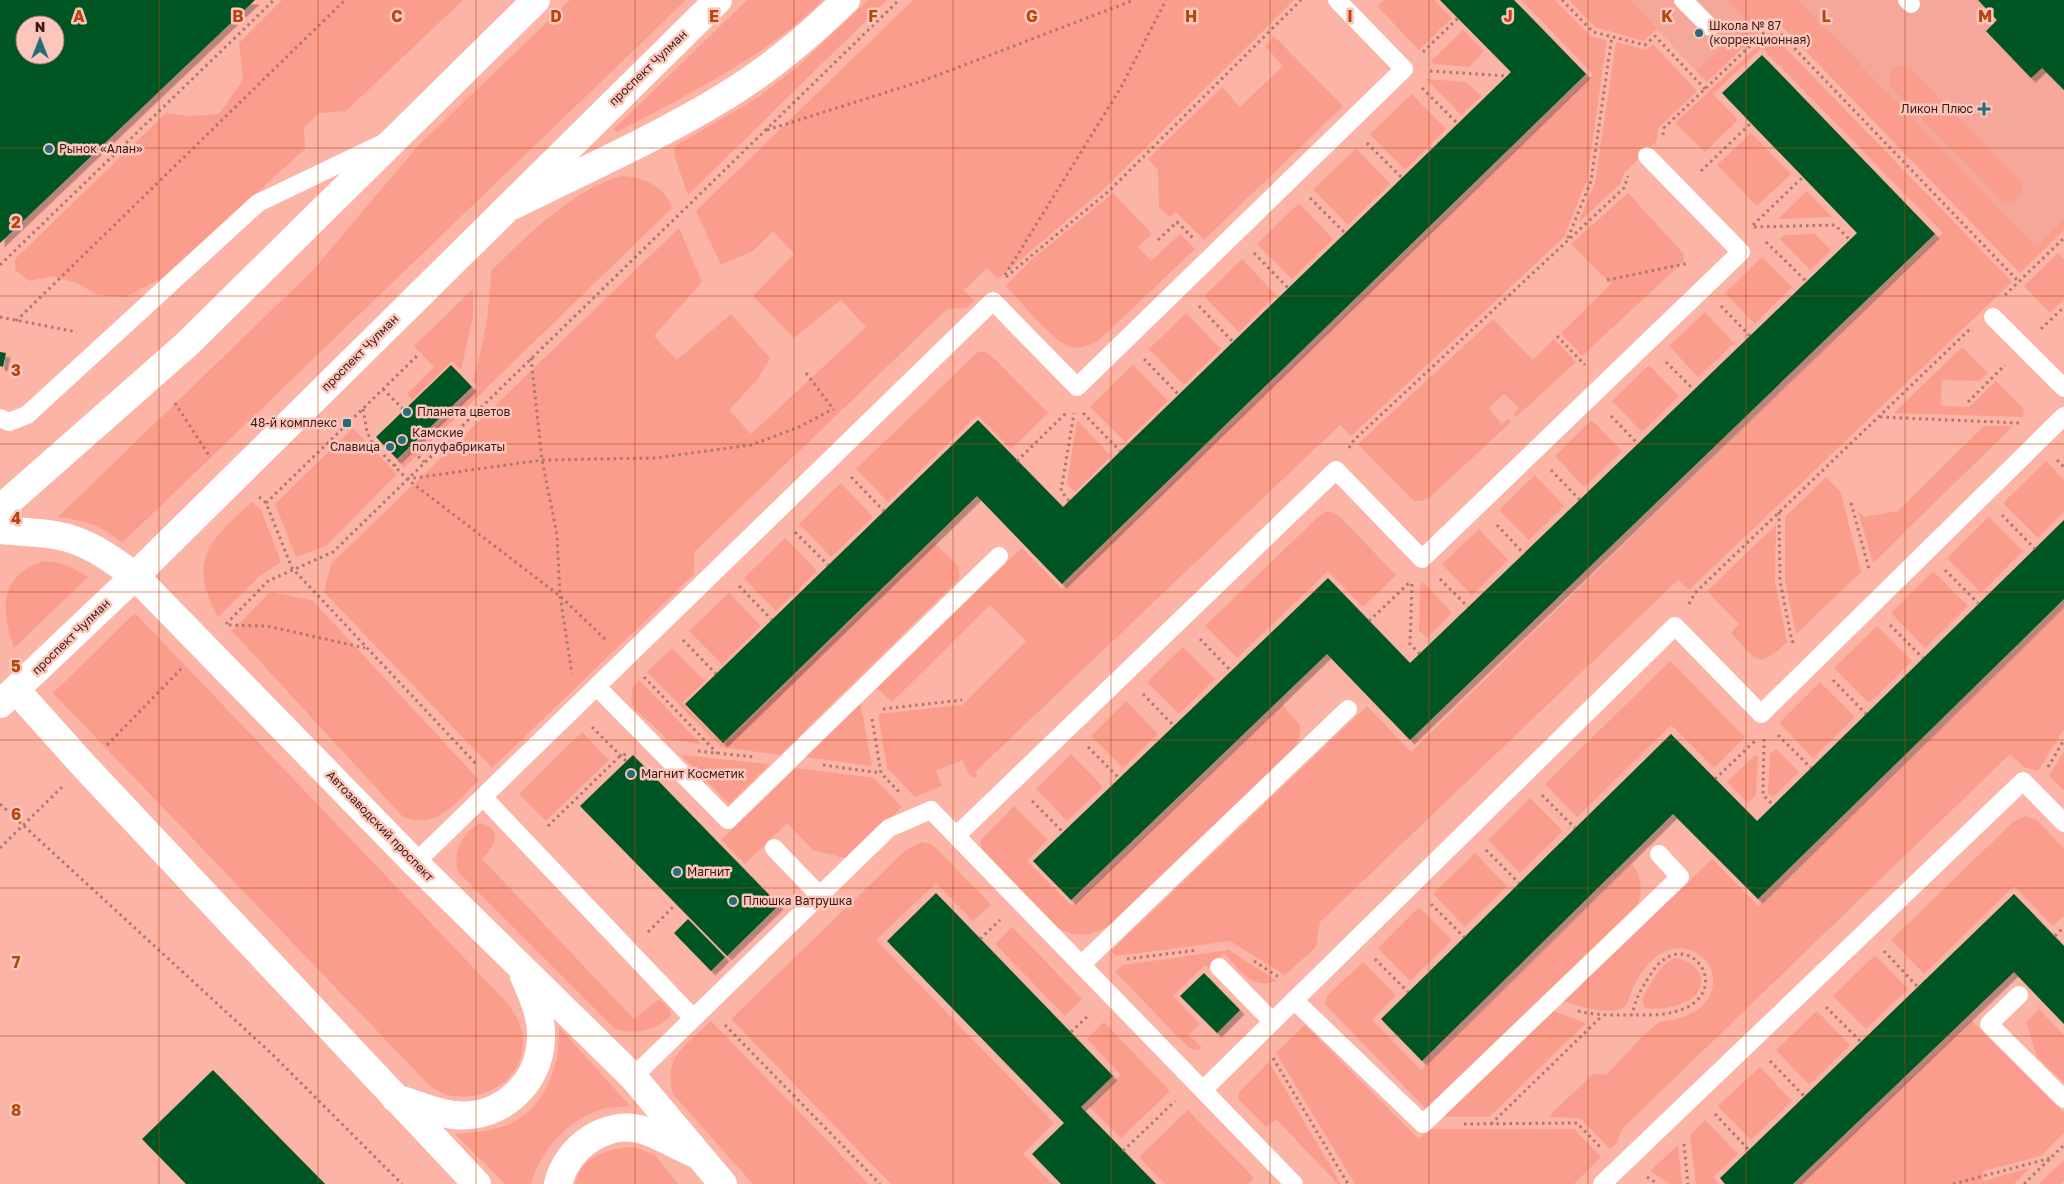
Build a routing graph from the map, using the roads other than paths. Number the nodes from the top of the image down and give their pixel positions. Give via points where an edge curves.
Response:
1 (536, 0) edge
2 (718, 0) edge
3 (846, 0) edge
4 (1337, 0) edge
5 (1683, 0) edge
6 (1710, 27) dead end
7 (400, 135) junction
8 (1647, 156) road end
9 (504, 210) junction
10 (1993, 317) dead end
11 (2064, 388) edge
12 (2064, 416) edge
13 (3, 422) edge
14 (0, 509) edge
15 (0, 530) edge
16 (999, 556) dead end
17 (135, 576) junction
18 (597, 687) junction
19 (8, 697) edge
20 (1348, 710) dead end
21 (483, 797) junction
22 (2064, 823) edge
23 (956, 836) junction
24 (774, 848) dead end
25 (1659, 854) dead end
26 (415, 863) junction
27 (820, 896) junction
28 (518, 962) junction
29 (1081, 965) junction
30 (1219, 967) dead end
31 (2019, 994) dead end
32 (1294, 1000) junction
33 (693, 1018) junction
34 (1272, 1021) junction
35 (633, 1077) junction
36 (1199, 1085) junction
37 (394, 1098) junction
38 (2064, 1099) edge
39 (701, 1157) junction
40 (477, 1184) edge
41 (558, 1184) edge
42 (722, 1184) edge
43 (1294, 1184) edge
44 (1602, 1184) edge

1 - 7 street
2 - 9 street, проспект Чулман
3 - 9 street via 813,32 724,97
4 - 18 lane via 1404,69 1077,387 994,301
5 - 6 lane
7 - 13 lane via 258,203 27,415
7 - 14 street via 180,351
8 - 23 lane via 1741,252 1422,559 1336,470
9 - 17 street, проспект Чулман
10 - 11 lane
12 - 32 lane via 1760,714 1675,626
15 - 17 street, Автозаводский проспект via 57,535 80,542
16 - 18 lane via 728,820
17 - 19 street, проспект Чулман
17 - 26 street, Автозаводский проспект
18 - 21 lane via 581,714
19 - 37 street via 85,767
20 - 29 lane
21 - 26 lane
21 - 33 lane
22 - 44 lane via 2023,781
23 - 27 lane via 931,810 889,828
23 - 29 lane
24 - 27 lane
25 - 32 lane via 1680,877 1423,1124
26 - 28 street, Автозаводский проспект
27 - 33 lane
28 - 35 street, Автозаводский проспект
28 - 37 street via 538,1010 541,1038 538,1063 527,1083 509,1102 483,1113 454,1115
29 - 36 lane
30 - 34 lane
31 - 38 lane via 1989,1024
32 - 34 lane
33 - 35 lane
34 - 36 lane
35 - 39 street, Автозаводский проспект
36 - 43 lane
37 - 40 street
39 - 41 street via 643,1130 617,1128 594,1136 575,1151
39 - 42 street, Автозаводский проспект

